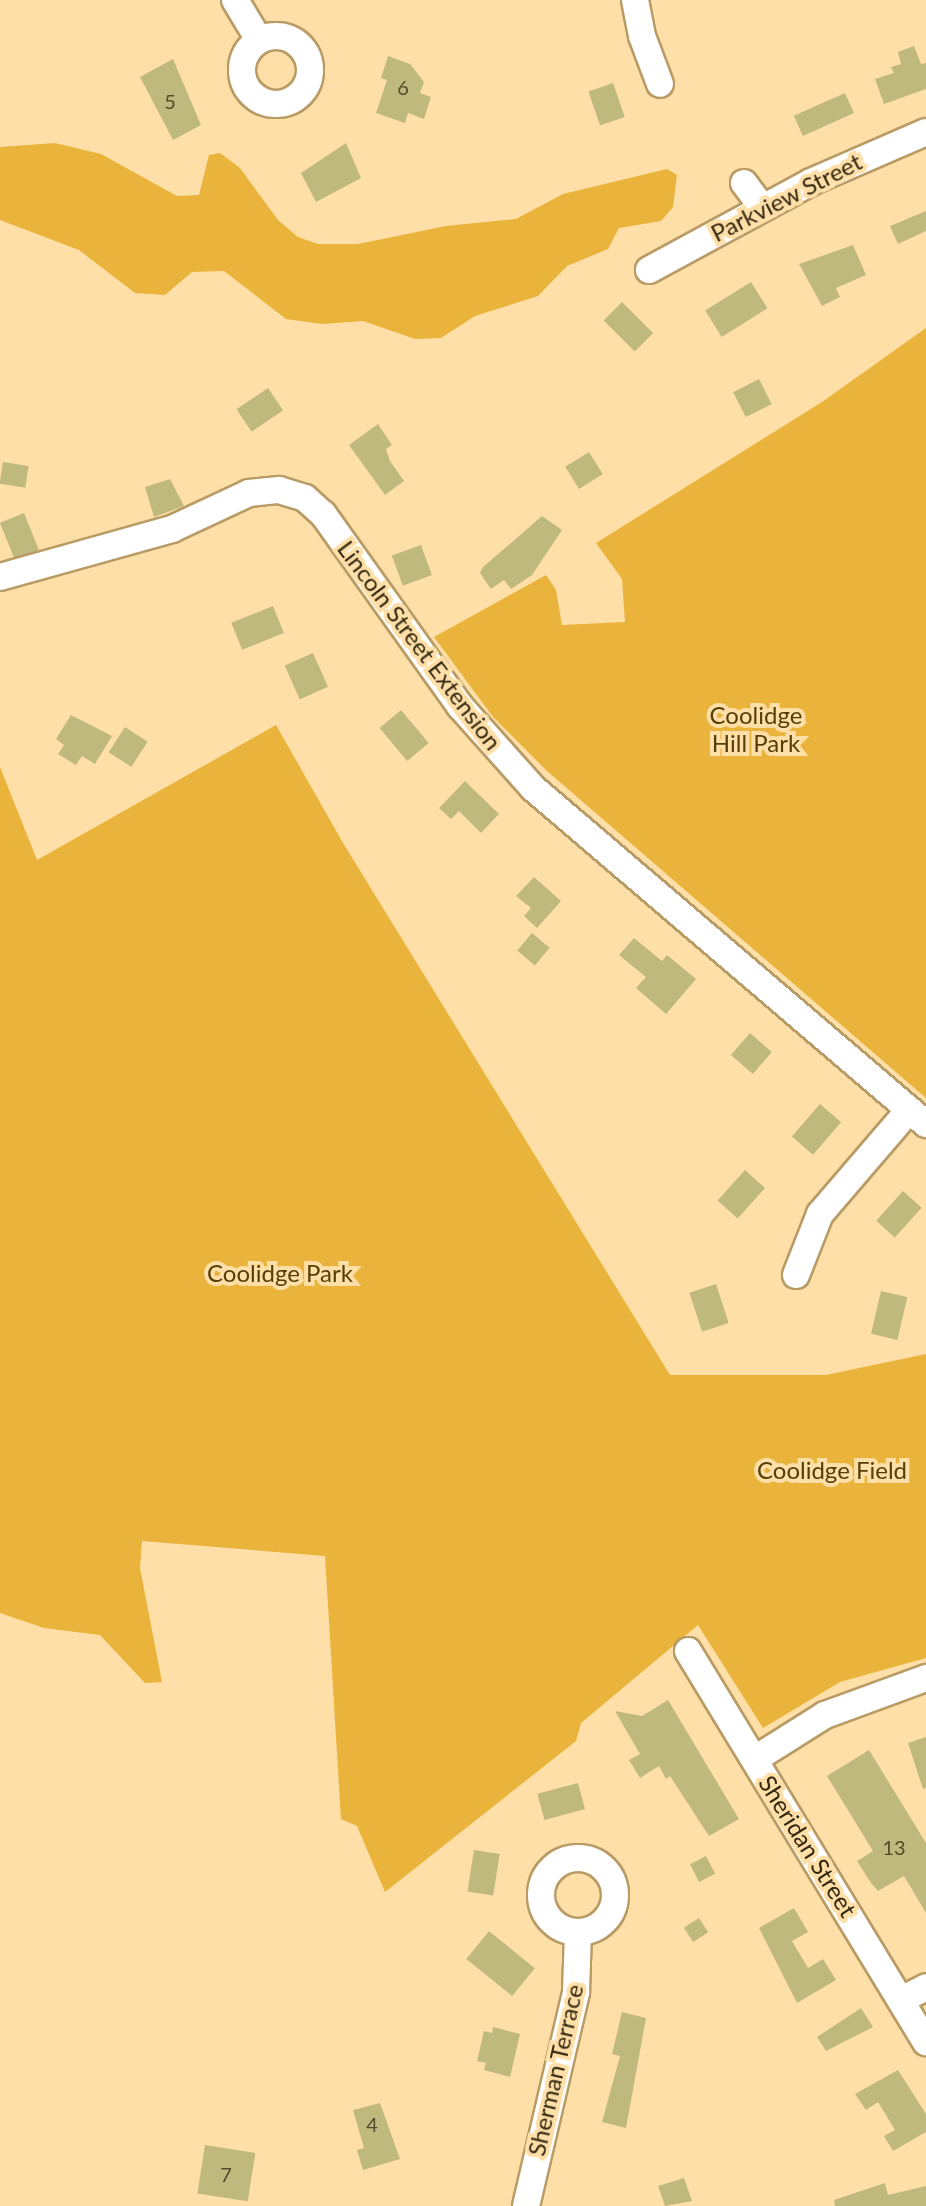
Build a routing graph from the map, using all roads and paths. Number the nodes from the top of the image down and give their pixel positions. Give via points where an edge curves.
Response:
1 (235, 0) edge
2 (635, 0) edge
3 (259, 40) dead end
4 (660, 84) dead end
5 (926, 132) edge
6 (744, 183) dead end
7 (762, 207) junction
8 (649, 270) dead end
9 (0, 577) edge
10 (918, 1117) edge
11 (796, 1275) dead end
12 (688, 1651) dead end
13 (926, 1678) edge
14 (755, 1759) junction
15 (578, 1933) dead end
16 (926, 1987) edge
17 (901, 2000) junction
18 (926, 2042) edge
19 (526, 2206) edge

1 - 3 street
2 - 4 street
5 - 7 street, Parkview Street
6 - 7 street
7 - 8 street, Parkview Street
9 - 10 street, Lincoln Street Extension via 172,529 249,493 279,490 305,498 323,514 460,706 533,788
10 - 11 street via 820,1214
12 - 14 street, Sheridan Street
13 - 14 street via 825,1715
14 - 17 street, Sheridan Street
15 - 19 street, Sherman Terrace via 576,1992
16 - 17 street
17 - 18 street, Sheridan Street

